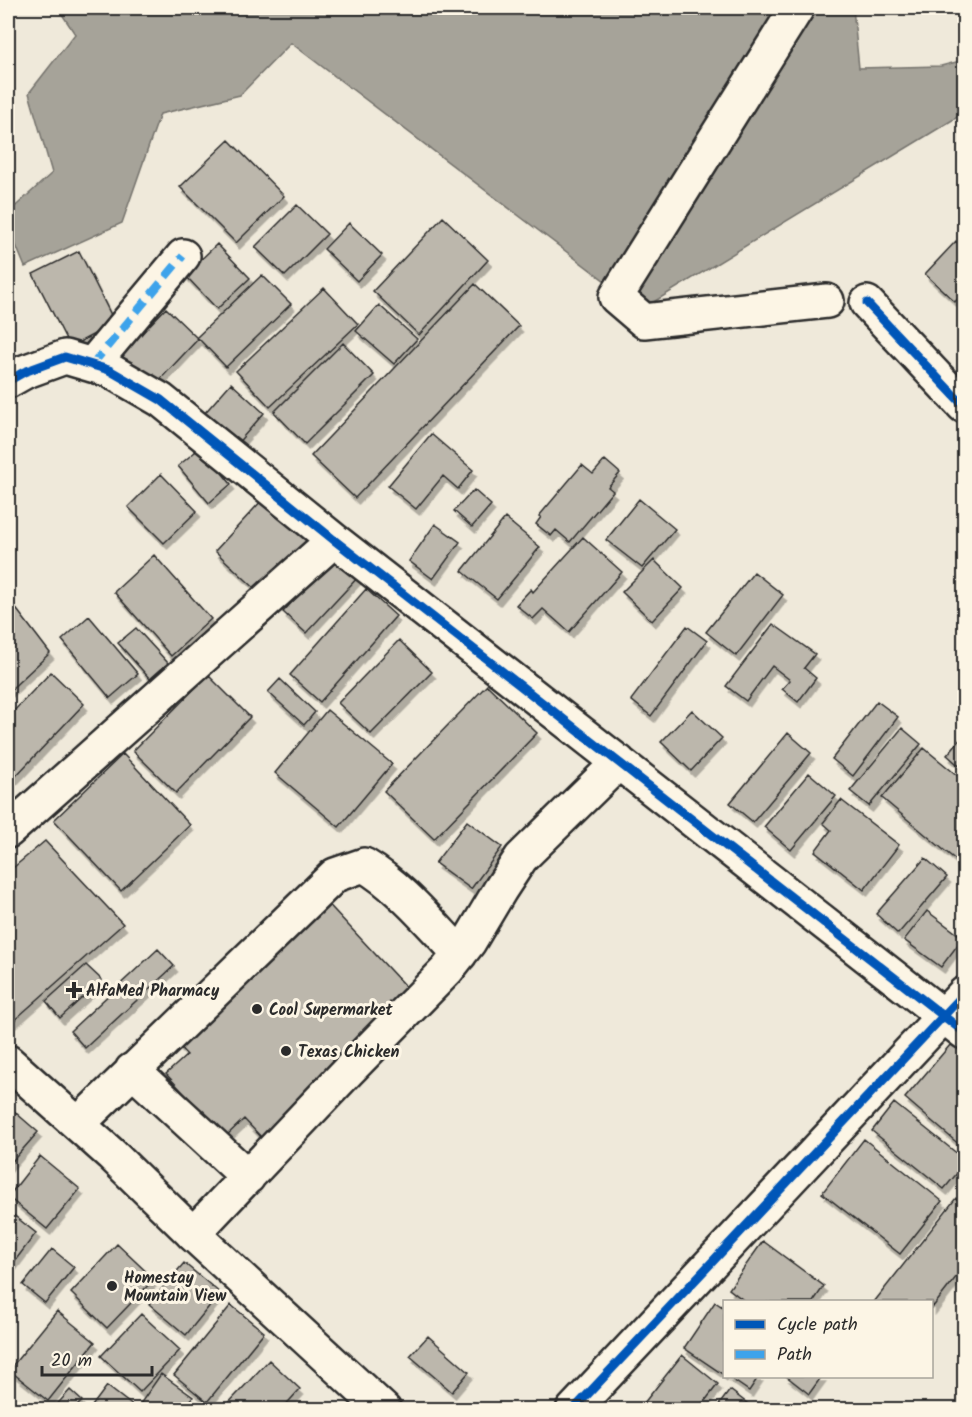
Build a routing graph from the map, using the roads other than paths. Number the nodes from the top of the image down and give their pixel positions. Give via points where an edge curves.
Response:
1 (797, 8) edge
2 (183, 256) dead end
3 (827, 301) dead end
4 (867, 303) dead end
5 (92, 365) junction
6 (8, 381) edge
7 (964, 406) edge
8 (334, 540) junction
9 (619, 762) junction
10 (8, 831) edge
11 (460, 954) junction
12 (958, 1014) edge
13 (8, 1062) edge
14 (132, 1070) junction
15 (78, 1124) junction
16 (248, 1177) junction
17 (193, 1234) junction
18 (384, 1410) edge
19 (573, 1410) edge

1 - 3 main road via 616,297 644,321
2 - 5 main road
4 - 7 main road
5 - 6 main road via 65,357
5 - 8 main road via 109,370 161,400
8 - 9 main road
8 - 10 main road
9 - 11 main road via 522,858
9 - 12 main road
11 - 14 main road via 376,872 364,865 347,869 334,875
11 - 16 main road
12 - 19 main road
13 - 15 main road
14 - 15 main road
14 - 16 main road
15 - 17 main road
16 - 17 main road
17 - 18 main road

